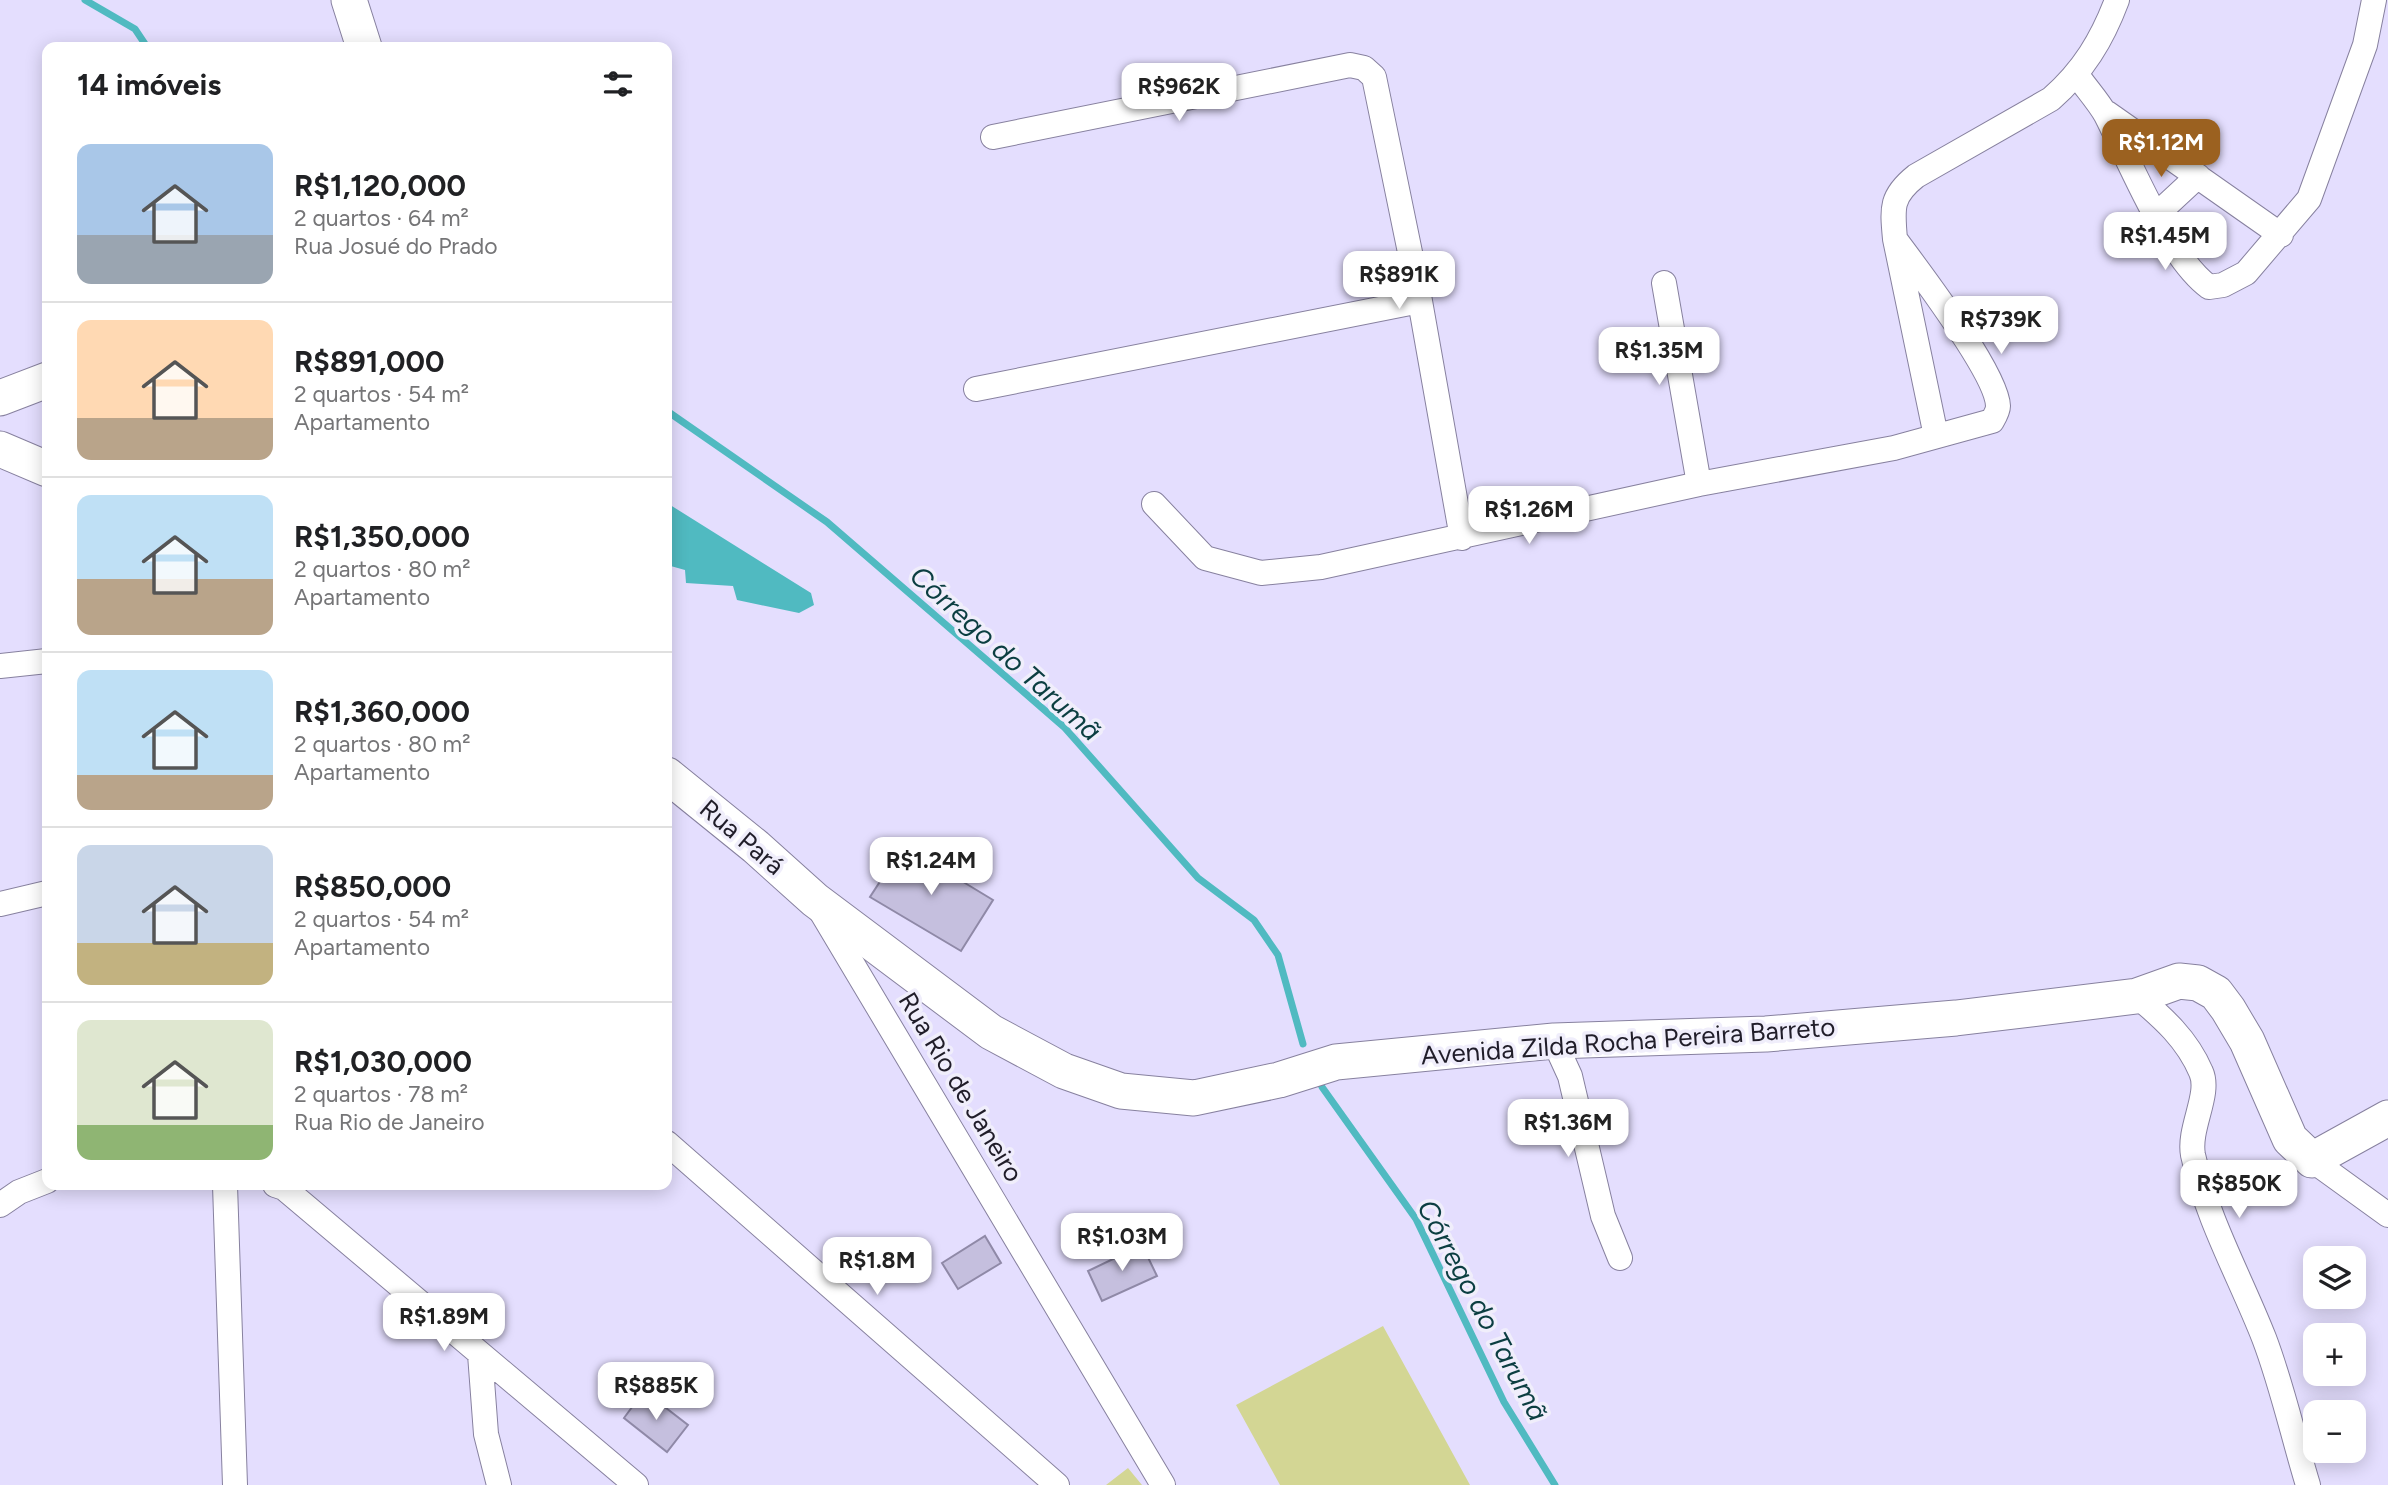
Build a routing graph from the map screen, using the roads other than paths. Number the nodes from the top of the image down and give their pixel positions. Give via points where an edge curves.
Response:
1 (349, 0) edge
2 (2118, 0) edge
3 (2374, 0) edge
4 (362, 42) edge
5 (2077, 75) junction
6 (2104, 112) junction
7 (993, 137) dead end
8 (2198, 176) junction
9 (2156, 215) junction
10 (2281, 235) junction
11 (1895, 239) junction
12 (1664, 282) dead end
13 (1420, 301) junction
14 (1950, 313) junction
15 (1913, 330) junction
16 (42, 382) edge
17 (976, 389) dead end
18 (0, 398) edge
19 (1936, 436) junction
20 (0, 449) edge
21 (42, 467) edge
22 (1699, 484) junction
23 (1154, 504) dead end
24 (1462, 538) junction
25 (42, 662) edge
26 (0, 666) edge
27 (672, 779) edge
28 (42, 894) edge
29 (815, 900) junction
30 (0, 904) edge
31 (2137, 996) junction
32 (1553, 1041) junction
33 (2388, 1118) edge
34 (672, 1147) edge
35 (2312, 1160) junction
36 (42, 1183) edge
37 (225, 1190) edge
38 (286, 1190) edge
39 (0, 1205) edge
40 (2388, 1215) edge
41 (1620, 1258) dead end
42 (480, 1354) junction
43 (235, 1485) edge
44 (499, 1485) edge
45 (636, 1485) edge
46 (1057, 1485) edge
47 (1163, 1485) edge
48 (2308, 1485) edge

1 - 4 street
2 - 5 street via 2103,35
3 - 10 street via 2357,68 2309,200
5 - 6 street
5 - 11 street via 2051,99 1900,189 1892,208
6 - 8 street
6 - 9 street
7 - 13 street via 1350,65 1364,68 1374,77
8 - 9 street
8 - 10 street
9 - 10 street via 2195,277 2209,287 2246,273
11 - 14 street
11 - 15 street
12 - 22 street
13 - 17 street
13 - 24 street
14 - 15 street
14 - 19 street via 1995,391 1999,408 1993,421
15 - 19 street
16 - 18 street
19 - 22 street
20 - 21 street
22 - 24 street
23 - 24 street via 1205,558 1261,573 1321,567
25 - 26 street
27 - 29 street, Rua Pará
28 - 30 street
29 - 32 street, Avenida Zilda Rocha Pereira Barreto via 991,1032 1065,1071 1121,1091 1194,1098 1336,1062
29 - 47 street, Rua Rio de Janeiro
31 - 32 street, Avenida Zilda Rocha Pereira Barreto via 1766,1034
31 - 35 street, Avenida Zilda Rocha Pereira Barreto via 2179,981 2198,983 2216,993 2247,1041 2290,1139
31 - 48 street via 2175,1028 2202,1074 2204,1087 2194,1120 2192,1152 2211,1212 2265,1340
32 - 41 street via 1570,1076 1603,1216
33 - 35 street
34 - 46 street
35 - 40 street
36 - 39 street
37 - 43 street
38 - 42 street
42 - 44 street via 486,1434
42 - 45 street

